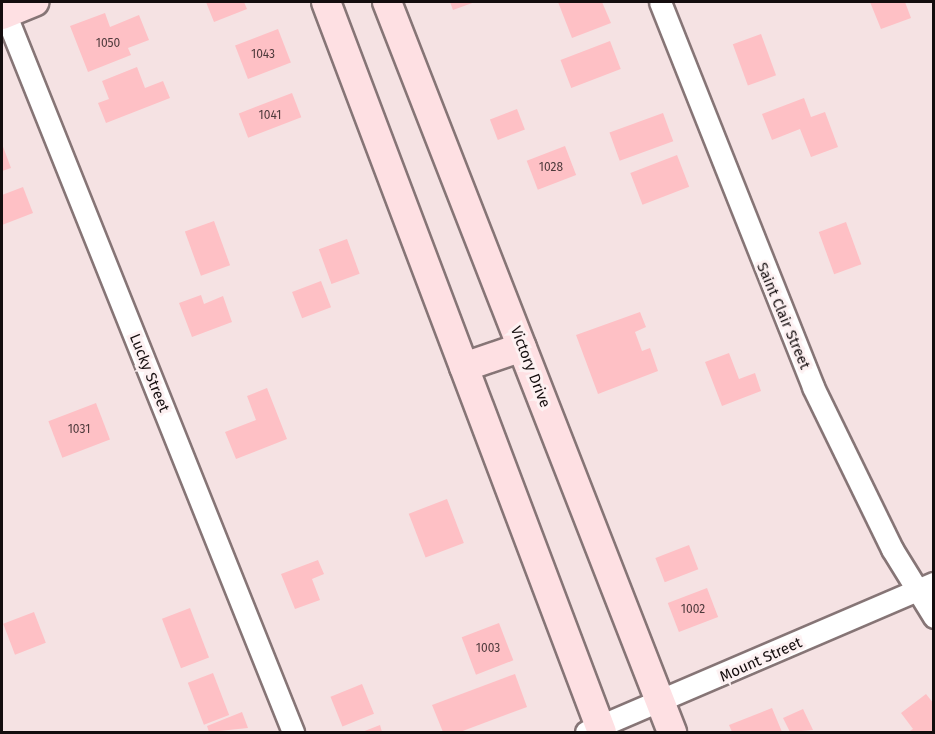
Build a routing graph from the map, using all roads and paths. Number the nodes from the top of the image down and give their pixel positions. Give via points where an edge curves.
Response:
1 (34, 2) edge
2 (326, 2) edge
3 (387, 2) edge
4 (660, 2) edge
5 (3, 14) edge
6 (522, 347) junction
7 (464, 367) junction
8 (926, 588) edge
9 (933, 617) edge
10 (660, 703) junction
11 (596, 731) edge
12 (293, 732) edge
13 (672, 732) edge

1 - 5 main road
2 - 7 main road
3 - 6 main road, Victory Drive
4 - 8 street, Saint Clair Street via 813,387 854,477
5 - 12 street, Lucky Street
6 - 7 main road
6 - 10 main road, Victory Drive
7 - 11 main road
8 - 9 street, Saint Clair Street
8 - 10 street, Mount Street
10 - 11 street, Mount Street
10 - 13 main road, Victory Drive

